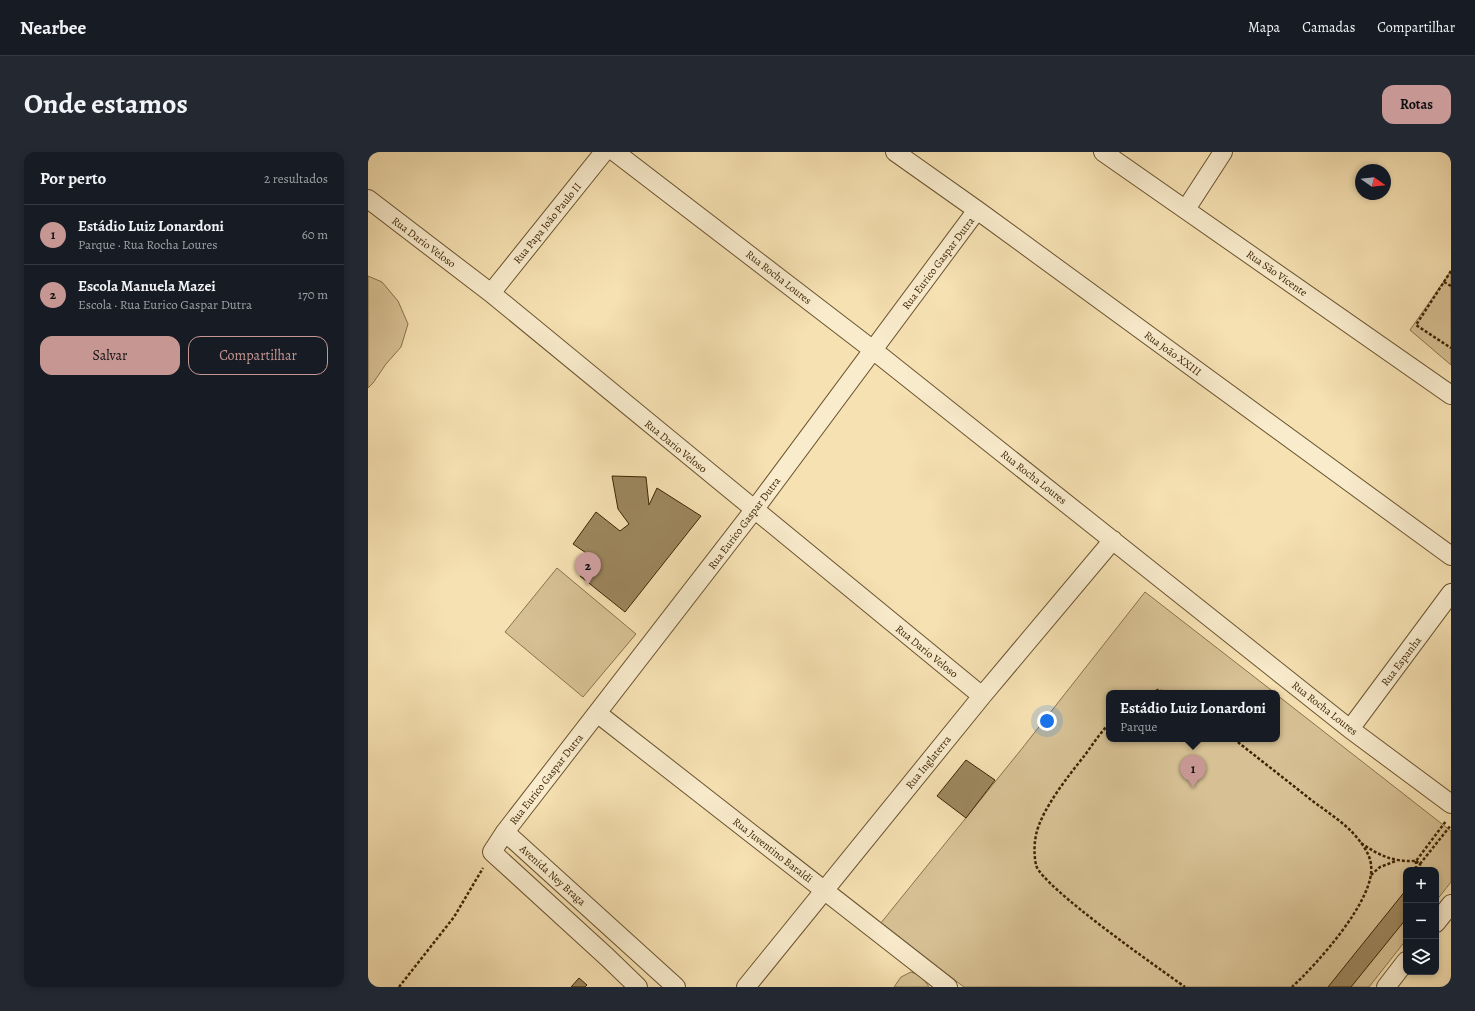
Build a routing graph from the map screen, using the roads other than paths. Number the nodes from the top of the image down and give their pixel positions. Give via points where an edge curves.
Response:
1 (604, 152) edge
2 (616, 152) edge
3 (895, 152) edge
4 (1104, 152) edge
5 (1223, 152) edge
6 (368, 199) edge
7 (1186, 209) junction
8 (977, 210) junction
9 (491, 293) junction
10 (873, 350) junction
11 (1451, 395) edge
12 (754, 510) junction
13 (1113, 540) junction
14 (1451, 556) edge
15 (1451, 593) edge
16 (982, 696) junction
17 (597, 713) junction
18 (1350, 729) junction
19 (1449, 812) edge
20 (505, 832) junction
21 (824, 890) junction
22 (1451, 904) edge
23 (1439, 919) edge
24 (1403, 965) edge
25 (638, 987) edge
26 (676, 987) edge
27 (746, 987) edge
28 (948, 987) edge
29 (1386, 987) edge

1 - 9 street, Rua Papa João Paulo II
2 - 10 street, Rua Rocha Loures
3 - 8 street, Rua João XXIII
4 - 7 street, Rua São Vicente
5 - 7 street
6 - 9 street, Rua Dario Veloso
7 - 11 street, Rua São Vicente
8 - 10 street, Rua Eurico Gaspar Dutra
8 - 14 street, Rua João XXIII
9 - 12 street, Rua Dario Veloso
10 - 12 street, Rua Eurico Gaspar Dutra
10 - 13 street, Rua Rocha Loures
12 - 16 street, Rua Dario Veloso
12 - 17 street, Rua Eurico Gaspar Dutra
13 - 16 street, Rua Inglaterra
13 - 18 street, Rua Rocha Loures
15 - 18 street, Rua Espanha
16 - 21 street, Rua Inglaterra
17 - 20 street, Rua Eurico Gaspar Dutra
17 - 21 street, Rua Juventino Baraldi
18 - 19 street, Rua Rocha Loures
20 - 25 street via 492,852
20 - 26 street, Avenida Ney Braga
21 - 27 street, Rua Inglaterra
21 - 28 street, Rua Juventino Baraldi
22 - 23 street
24 - 29 street

